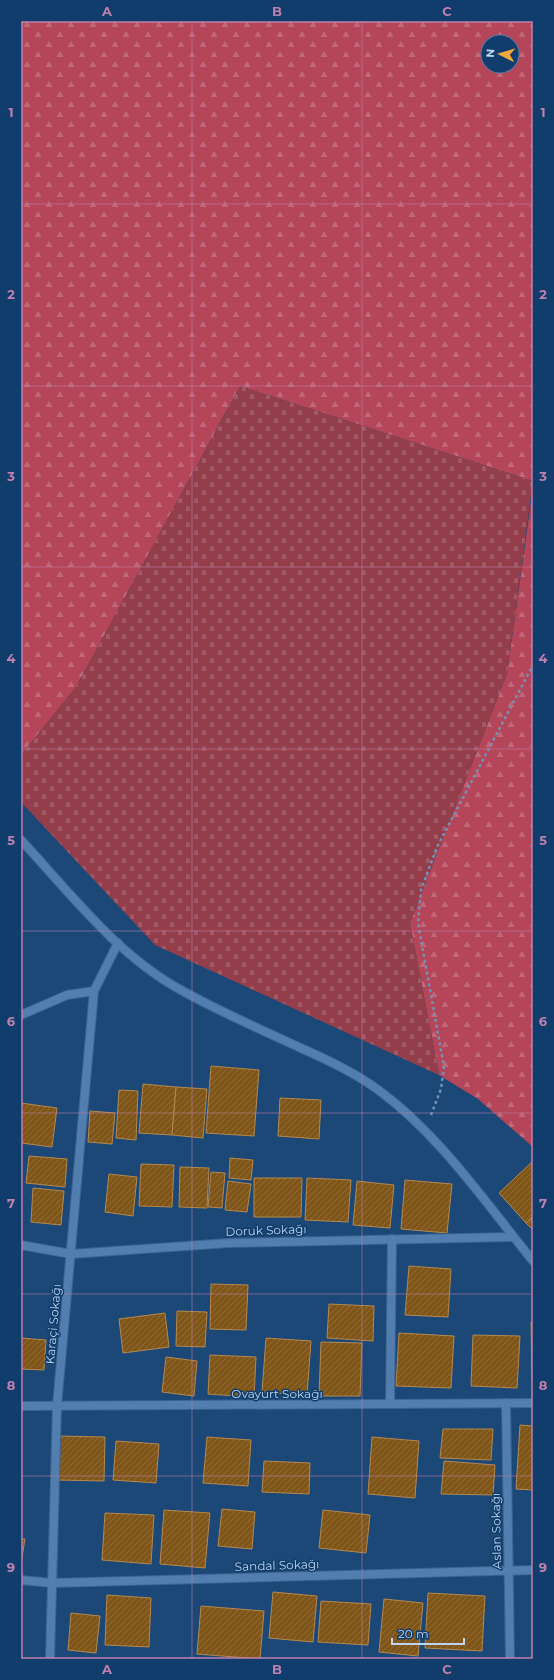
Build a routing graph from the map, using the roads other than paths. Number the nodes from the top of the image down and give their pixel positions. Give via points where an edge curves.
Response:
1 (21, 840) edge
2 (118, 943) junction
3 (94, 991) junction
4 (21, 1014) edge
5 (513, 1237) junction
6 (392, 1239) junction
7 (21, 1245) edge
8 (71, 1254) junction
9 (533, 1261) edge
10 (506, 1403) junction
11 (533, 1403) edge
12 (390, 1404) junction
13 (21, 1406) edge
14 (58, 1406) junction
15 (508, 1570) junction
16 (533, 1570) edge
17 (21, 1580) edge
18 (52, 1583) junction
19 (50, 1659) edge
20 (510, 1659) edge

1 - 2 street
2 - 3 street
2 - 5 street via 180,990 329,1061 376,1088 416,1122
3 - 4 street via 67,995
3 - 8 street, Karaçi Sokağı
5 - 6 street, Doruk Sokağı
5 - 9 street
6 - 8 street, Doruk Sokağı via 229,1243
6 - 12 street
7 - 8 street, Doruk Sokağı
8 - 14 street, Karaçi Sokağı
10 - 11 street, Ovayurt Sokağı
10 - 12 street, Ovayurt Sokağı
10 - 15 street, Aslan Sokağı
12 - 14 street, Ovayurt Sokağı
13 - 14 street, Ovayurt Sokağı
14 - 18 street, Karaçi Sokağı
15 - 16 street, Sandal Sokağı
15 - 18 street, Sandal Sokağı
15 - 20 street, Aslan Sokağı
17 - 18 street, Sandal Sokağı
18 - 19 street, Karaçi Sokağı

